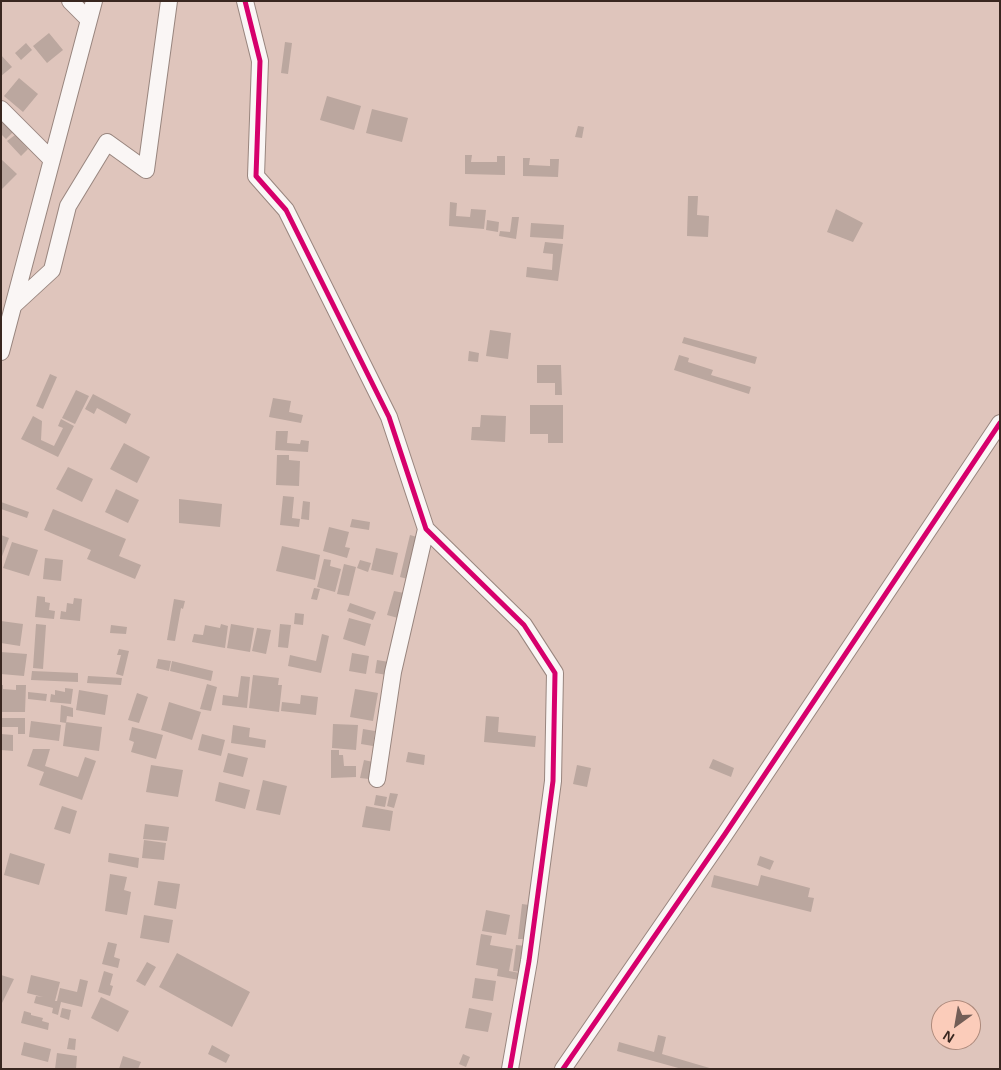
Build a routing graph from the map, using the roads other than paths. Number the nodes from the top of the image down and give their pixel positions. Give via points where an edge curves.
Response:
1 (70, 1) edge
2 (94, 1) edge
3 (169, 1) edge
4 (245, 1) edge
5 (89, 20) junction
6 (1, 109) edge
7 (52, 160) junction
8 (14, 305) junction
9 (1, 352) edge
10 (1000, 423) edge
11 (426, 529) junction
12 (377, 779) dead end
13 (510, 1069) edge
14 (563, 1069) edge

1 - 5 street
2 - 5 street
3 - 8 street via 146,170 106,142 68,206 52,270
4 - 11 street via 260,61 256,176 286,210 389,417
5 - 7 street
6 - 7 street
7 - 8 street
8 - 9 street
10 - 14 street via 725,834
11 - 12 street via 393,672
11 - 13 street via 524,625 555,672 553,781 529,961

